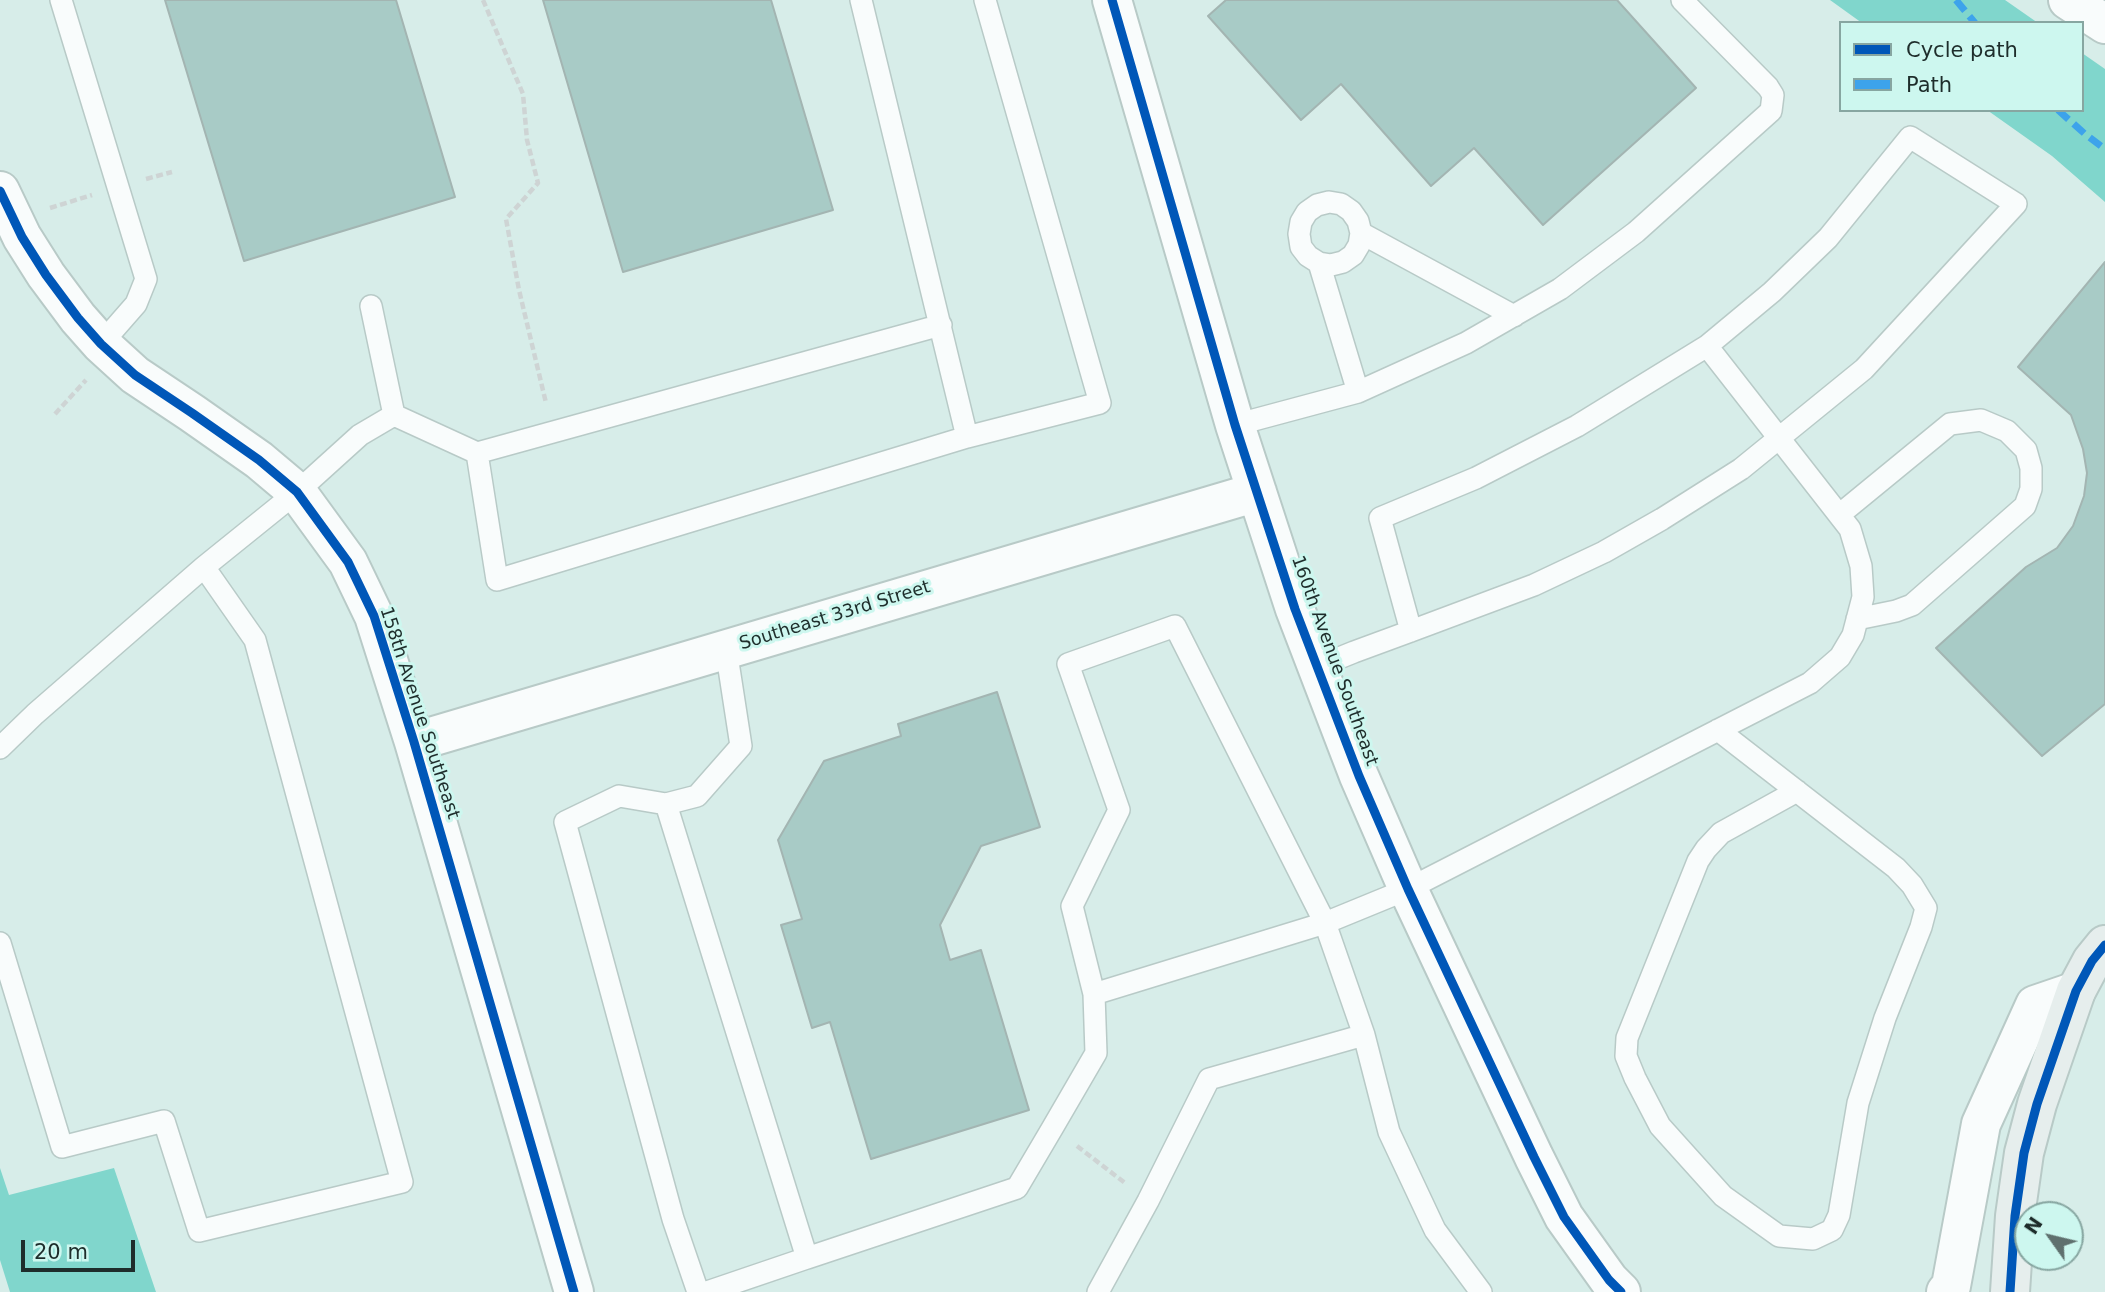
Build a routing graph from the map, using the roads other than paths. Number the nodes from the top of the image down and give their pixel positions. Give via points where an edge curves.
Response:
1 (61, 0) edge
2 (861, 0) edge
3 (985, 0) edge
4 (1112, 0) edge
5 (1682, 0) edge
6 (2068, 0) edge
7 (2105, 24) edge
8 (0, 191) edge
9 (1361, 233) junction
10 (1319, 263) junction
11 (371, 306) dead end
12 (1514, 316) junction
13 (941, 325) junction
14 (101, 344) junction
15 (1707, 346) junction
16 (1358, 392) junction
17 (394, 415) junction
18 (1235, 425) junction
19 (967, 437) junction
20 (1779, 438) junction
21 (477, 453) junction
22 (297, 492) junction
23 (1257, 492) junction
24 (1839, 515) junction
25 (204, 568) junction
26 (1857, 620) junction
27 (1411, 631) junction
28 (726, 649) junction
29 (1317, 667) junction
30 (1718, 730) junction
31 (414, 742) junction
32 (0, 748) edge
33 (1797, 790) junction
34 (666, 804) junction
35 (1408, 889) junction
36 (1325, 923) junction
37 (0, 943) edge
38 (2105, 945) edge
39 (2076, 991) junction
40 (1094, 994) junction
41 (1364, 1035) junction
42 (807, 1258) junction
43 (568, 1291) edge
44 (698, 1292) edge
45 (707, 1292) edge
46 (1097, 1292) edge
47 (1481, 1292) edge
48 (1621, 1292) edge
49 (1946, 1292) edge
50 (2010, 1292) edge

1 - 14 lane via 146,279 136,304
2 - 13 lane
3 - 19 lane via 1100,403
4 - 18 street, 160th Avenue Southeast
5 - 12 lane via 1768,87 1773,95 1770,111 1636,232 1560,289
6 - 7 street
8 - 14 street, 158th Avenue Southeast via 46,275
9 - 10 lane via 1353,255 1331,265
9 - 10 lane via 1358,221 1341,204 1329,202 1307,212 1301,222 1301,247
9 - 12 lane
10 - 16 lane
11 - 17 lane
12 - 16 lane
13 - 19 lane
13 - 21 lane
14 - 22 street, 158th Avenue Southeast via 135,375 259,460
15 - 20 lane
15 - 20 lane via 1828,238 1910,137 2016,205 1864,369
15 - 27 lane via 1577,426 1476,478 1380,518
16 - 18 lane
17 - 21 lane
17 - 22 lane via 360,435
18 - 23 street, 160th Avenue Southeast
19 - 21 lane via 497,580
20 - 24 lane
20 - 27 lane via 1741,469 1604,552 1534,585
22 - 25 lane
22 - 31 street, 158th Avenue Southeast via 348,562 374,616
23 - 28 street, Southeast 33rd Street
23 - 29 street, 160th Avenue Southeast
24 - 26 lane via 1850,529 1861,566 1864,597
24 - 26 lane via 1950,424 1981,420 2007,431 2026,450 2031,489 2025,506 1912,604
25 - 32 lane
25 - 37 lane via 255,640 402,1182 199,1231 164,1121 62,1147
26 - 30 lane via 1840,657 1810,683
27 - 29 lane
28 - 31 street, Southeast 33rd Street
28 - 34 lane via 741,746 696,796
29 - 35 street, 160th Avenue Southeast
30 - 33 lane
30 - 35 lane
31 - 43 street, 158th Avenue Southeast
33 - 33 lane via 1896,868 1926,908 1858,1103 1839,1215 1832,1230 1814,1239 1779,1236 1723,1196 1660,1126 1626,1056 1628,1038 1698,861 1721,833
34 - 42 lane
34 - 44 lane via 619,796 565,822 673,1219
35 - 36 lane
35 - 48 street, 160th Avenue Southeast via 1564,1217
36 - 40 lane
36 - 40 lane via 1175,626 1068,664 1119,810 1073,906
36 - 41 lane
38 - 39 main road
39 - 49 street via 2035,1005 1981,1124 1951,1286
39 - 50 main road via 2024,1153
40 - 42 lane via 1096,1053 1017,1188
41 - 46 lane via 1209,1079
41 - 47 lane via 1389,1132 1434,1230
42 - 45 lane

